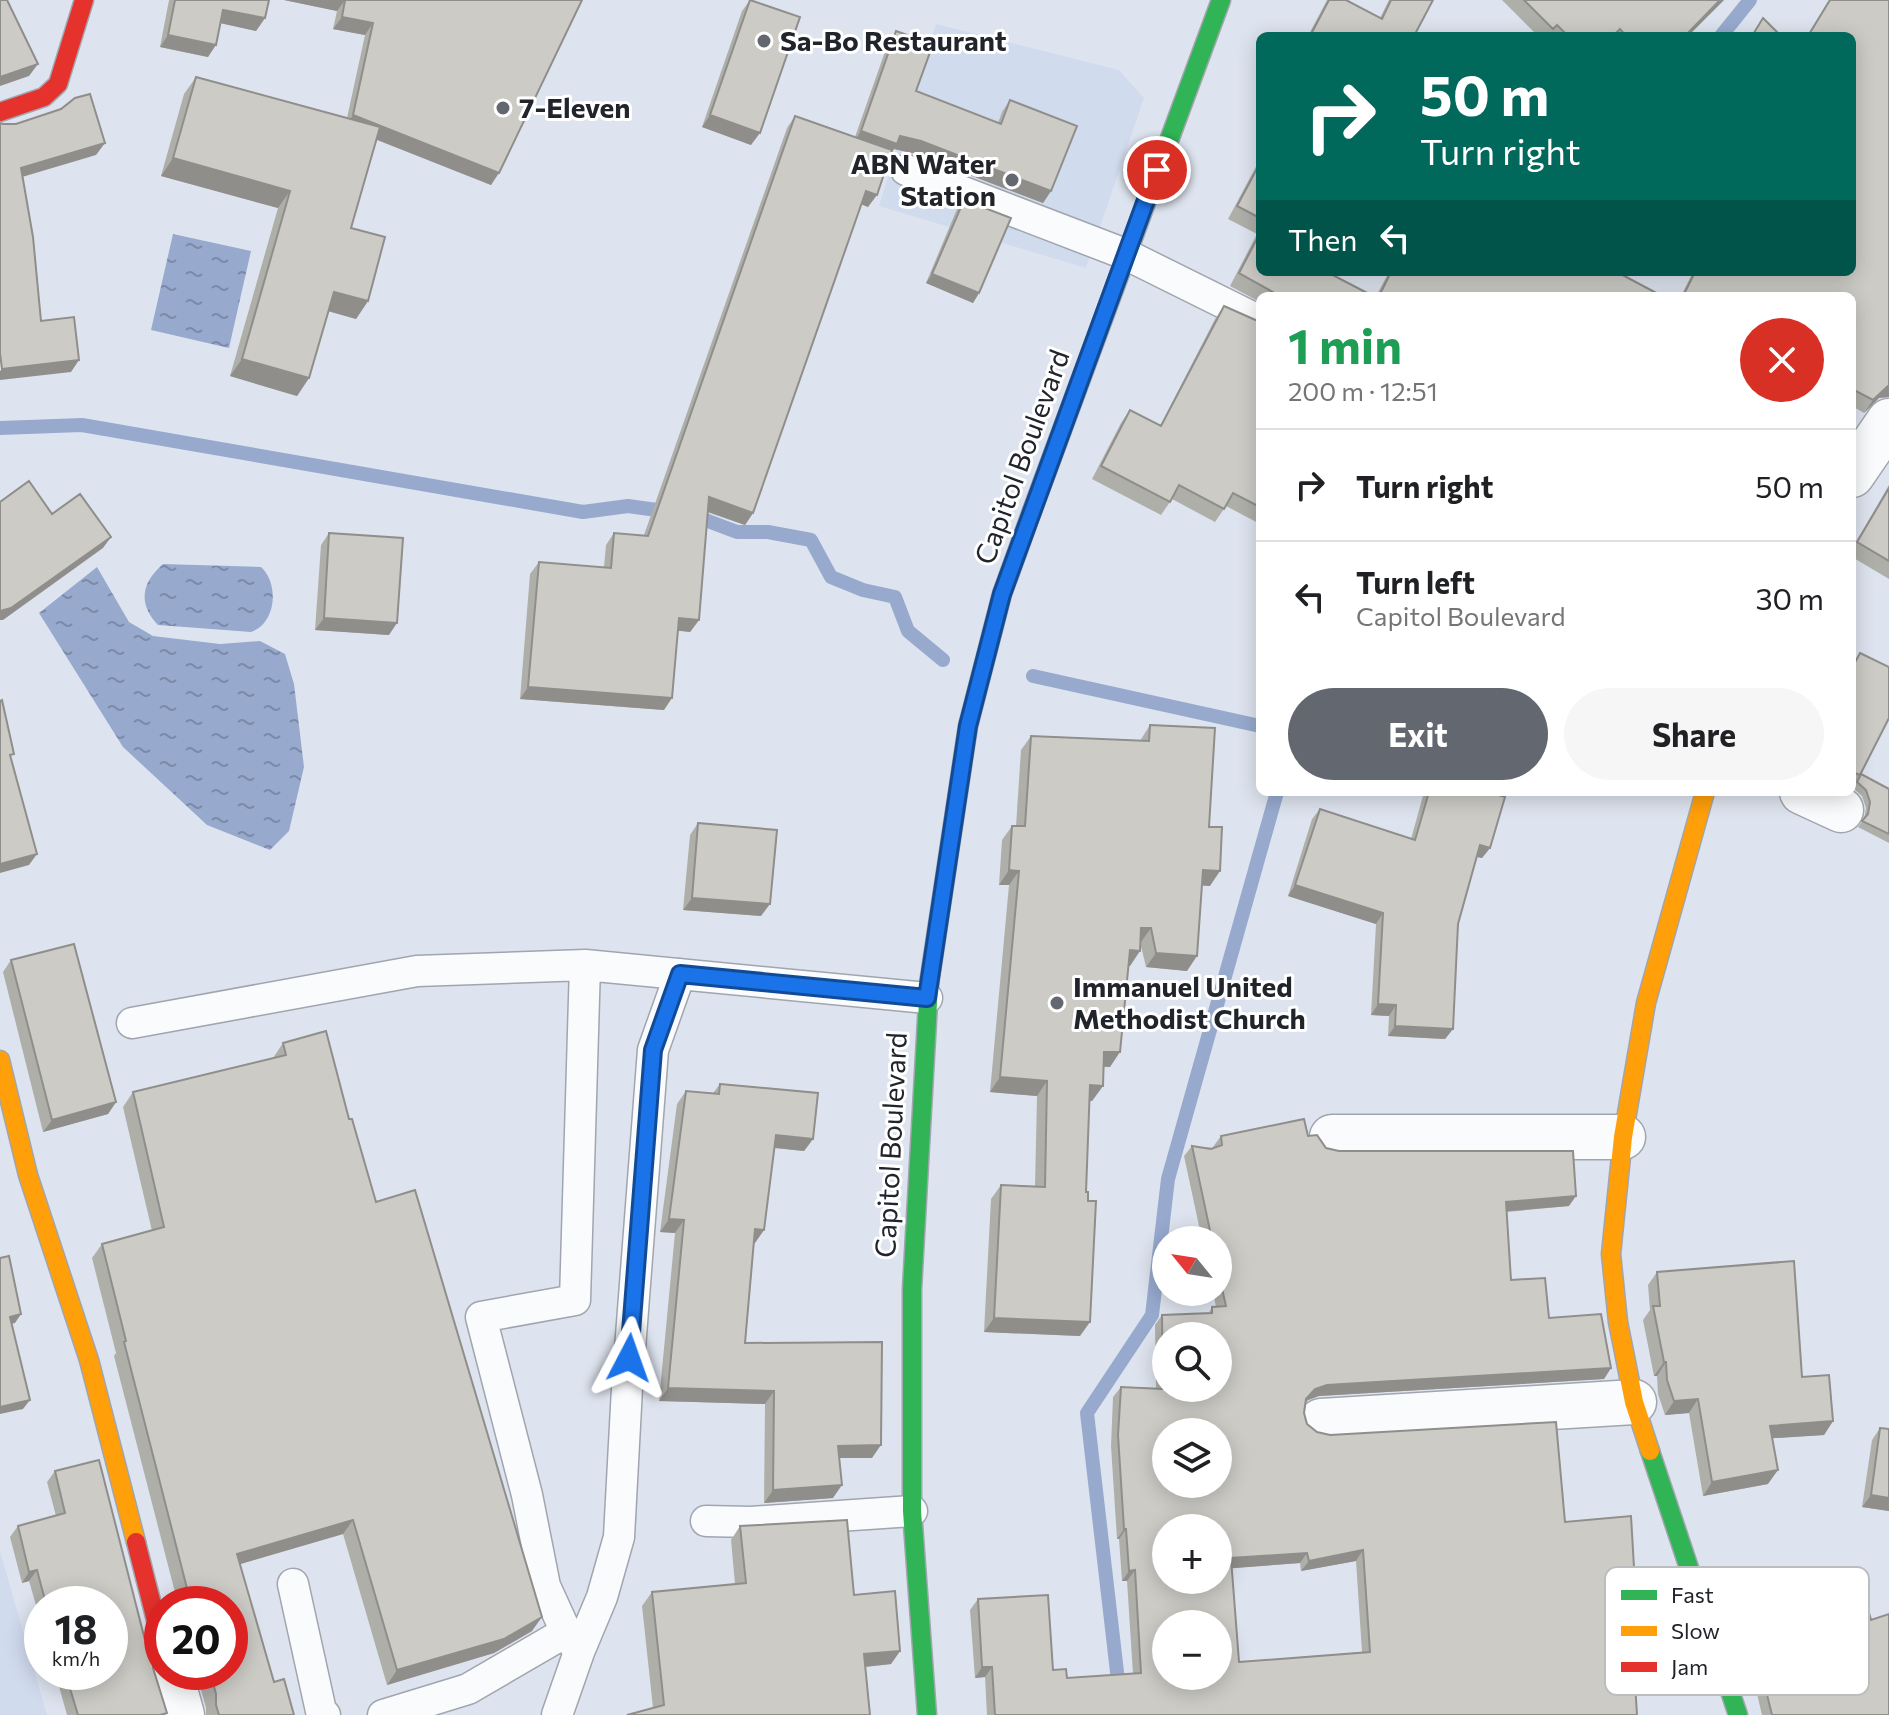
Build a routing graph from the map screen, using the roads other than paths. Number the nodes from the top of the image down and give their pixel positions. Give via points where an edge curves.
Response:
1 (84, 0) edge
2 (1221, 0) edge
3 (0, 112) edge
4 (906, 170) dead end
5 (1125, 254) junction
6 (1256, 319) edge
7 (1889, 421) edge
8 (1856, 469) edge
9 (1704, 796) edge
10 (1811, 796) edge
11 (1841, 810) dead end
12 (585, 965) junction
13 (680, 974) junction
14 (927, 998) junction
15 (132, 1023) dead end
16 (0, 1060) edge
17 (1332, 1137) dead end
18 (1623, 1137) junction
19 (1634, 1402) junction
20 (1321, 1421) dead end
21 (912, 1511) junction
22 (706, 1521) dead end
23 (1689, 1567) edge
24 (293, 1584) dead end
25 (147, 1586) edge
26 (573, 1642) junction
27 (175, 1690) edge
28 (1731, 1695) edge
29 (182, 1715) edge
30 (325, 1715) edge
31 (383, 1715) edge
32 (557, 1715) edge
33 (927, 1715) edge
34 (1738, 1715) edge

1 - 3 main road via 58,84 44,97
2 - 5 main road, Capitol Boulevard
4 - 5 lane
5 - 6 lane
5 - 14 main road, Capitol Boulevard via 1002,594 968,726
7 - 8 street
9 - 18 main road via 1646,1003
10 - 11 street
12 - 13 lane
12 - 15 lane via 417,971
12 - 26 lane via 575,1300 481,1317 545,1586
13 - 14 lane
13 - 26 lane via 653,1050 619,1537 602,1597
14 - 21 main road, Capitol Boulevard via 912,1289
16 - 25 main road via 28,1175 89,1360
17 - 18 street
18 - 19 main road via 1611,1254
19 - 20 street
19 - 23 main road
21 - 22 lane
21 - 33 main road, Capitol Boulevard
24 - 30 lane
26 - 31 lane via 468,1689
26 - 32 lane
27 - 29 street
28 - 34 main road

